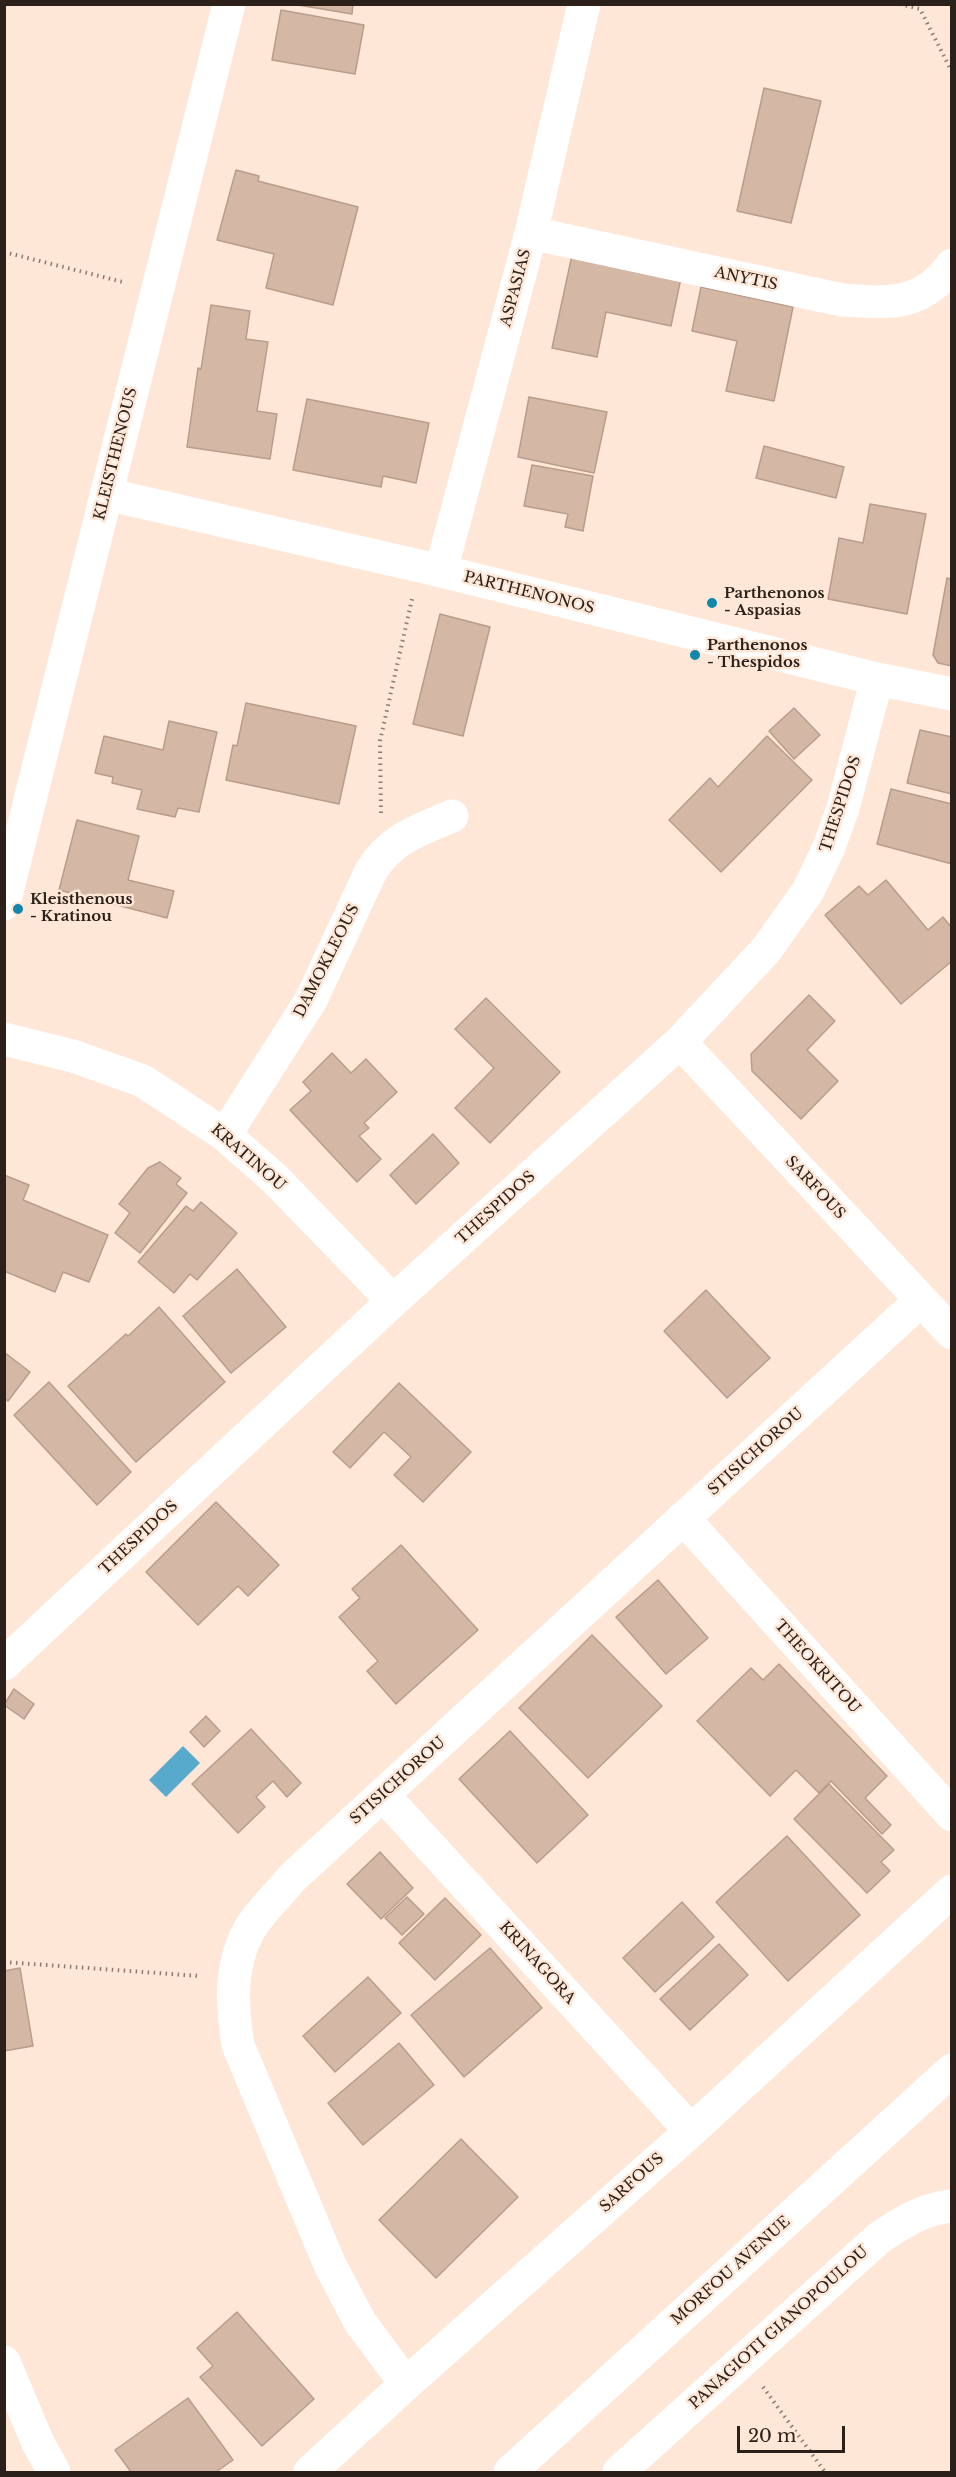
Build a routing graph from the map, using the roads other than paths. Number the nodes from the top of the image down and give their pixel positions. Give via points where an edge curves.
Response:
1 (229, 4) edge
2 (584, 4) edge
3 (531, 233) junction
4 (951, 265) edge
5 (106, 494) junction
6 (430, 568) junction
7 (877, 679) junction
8 (951, 694) edge
9 (452, 816) dead end
10 (4, 904) edge
11 (4, 1039) edge
12 (680, 1042) junction
13 (225, 1135) junction
14 (393, 1301) junction
15 (920, 1301) junction
16 (951, 1333) edge
17 (683, 1518) junction
18 (4, 1664) edge
19 (384, 1796) junction
20 (951, 1815) edge
21 (951, 1891) edge
22 (951, 2070) edge
23 (691, 2131) junction
24 (951, 2206) edge
25 (4, 2362) edge
26 (406, 2384) junction
27 (54, 2472) edge
28 (310, 2472) edge
29 (510, 2472) edge
30 (619, 2472) edge

1 - 5 street, KLEISTHENOUS
2 - 3 street, ASPASIAS
3 - 4 street, ANYTIS via 842,300 884,302 918,296 939,282
3 - 6 street, ASPASIAS
5 - 6 street, PARTHENONOS
5 - 10 street, KLEISTHENOUS
6 - 7 street, PARTHENONOS
7 - 8 street, PARTHENONOS
7 - 12 street, THESPIDOS via 843,808 830,847 808,891 766,950
9 - 13 street, DAMOKLEOUS via 401,838 382,854 310,1000
11 - 13 street, KRATINOU via 73,1056 143,1082
12 - 14 street, THESPIDOS
12 - 15 street, SARFOUS
13 - 14 street, KRATINOU via 275,1179
14 - 18 street, THESPIDOS
15 - 16 street, SARFOUS
15 - 17 street, STISICHOROU
17 - 19 street, STISICHOROU
17 - 20 street, THEOKRITOU
19 - 23 street, KRINAGORA
19 - 26 street, STISICHOROU via 292,1878 248,1931 233,1979 233,2008 238,2045 330,2265 360,2322
21 - 23 street, SARFOUS
22 - 29 street, MORFOU AVENUE
23 - 26 street, SARFOUS
24 - 30 street, PANAGIOTI GIANOPOULOU via 908,2219 879,2238
25 - 27 street
26 - 28 street, SARFOUS

